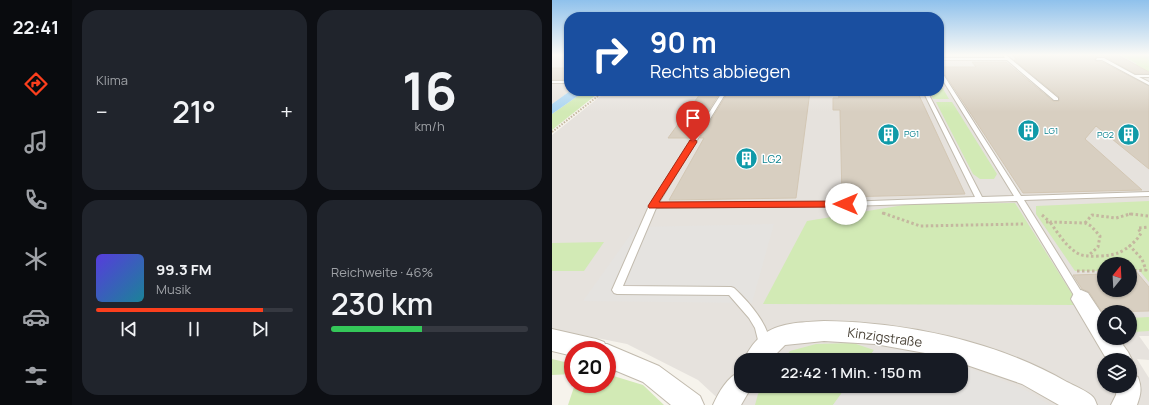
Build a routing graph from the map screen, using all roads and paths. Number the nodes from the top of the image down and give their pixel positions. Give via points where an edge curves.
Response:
1 (1026, 74) edge
2 (1132, 74) edge
3 (1136, 76) junction
4 (1149, 76) edge
5 (944, 79) edge
6 (552, 82) edge
7 (564, 82) dead end
8 (1149, 84) edge
9 (598, 96) edge
10 (722, 96) edge
11 (928, 96) edge
12 (1056, 99) dead end
13 (552, 132) edge
14 (1149, 194) edge
15 (1019, 198) junction
16 (979, 199) junction
17 (653, 206) junction
18 (877, 213) dead end
19 (1149, 216) edge
20 (1050, 222) junction
21 (1035, 223) junction
22 (1085, 223) junction
23 (1149, 227) edge
24 (1129, 245) junction
25 (1089, 256) junction
26 (1097, 271) edge
27 (1137, 271) edge
28 (1148, 271) edge
29 (1064, 272) junction
30 (1081, 299) joint
31 (1097, 324) edge
32 (552, 340) edge
33 (564, 343) edge
34 (760, 353) edge
35 (761, 353) edge
36 (964, 353) edge
37 (968, 354) edge
38 (616, 359) edge
39 (734, 393) edge
40 (1128, 393) edge
41 (691, 405) edge
42 (726, 405) edge
43 (1084, 405) edge
44 (1124, 405) edge

1 - 12 lane
2 - 3 lane
3 - 4 lane
3 - 8 lane
5 - 15 lane
6 - 7 lane
9 - 13 path
10 - 17 lane
11 - 16 lane
14 - 15 lane
15 - 16 lane
15 - 20 path
15 - 21 lane
16 - 17 lane via 846,204
17 - 34 lane via 617,290 731,291 746,305 761,329
18 - 21 path via 885,213 920,226
19 - 22 path via 1130,214 1116,218 1092,215
20 - 22 path
20 - 25 path via 1070,248 1079,254
21 - 29 lane
22 - 25 path via 1100,236 1098,247
23 - 24 path via 1138,228 1141,233 1139,237
24 - 25 path via 1111,255
24 - 28 path via 1141,255
26 - 29 path
27 - 28 path
29 - 30 lane
30 - 31 street
32 - 33 street
35 - 36 street, Kinzigstraße via 780,336 800,332 842,331 902,337
37 - 43 street, Kinzigstraße via 1024,373
38 - 41 street via 651,374
39 - 42 street
40 - 44 street

